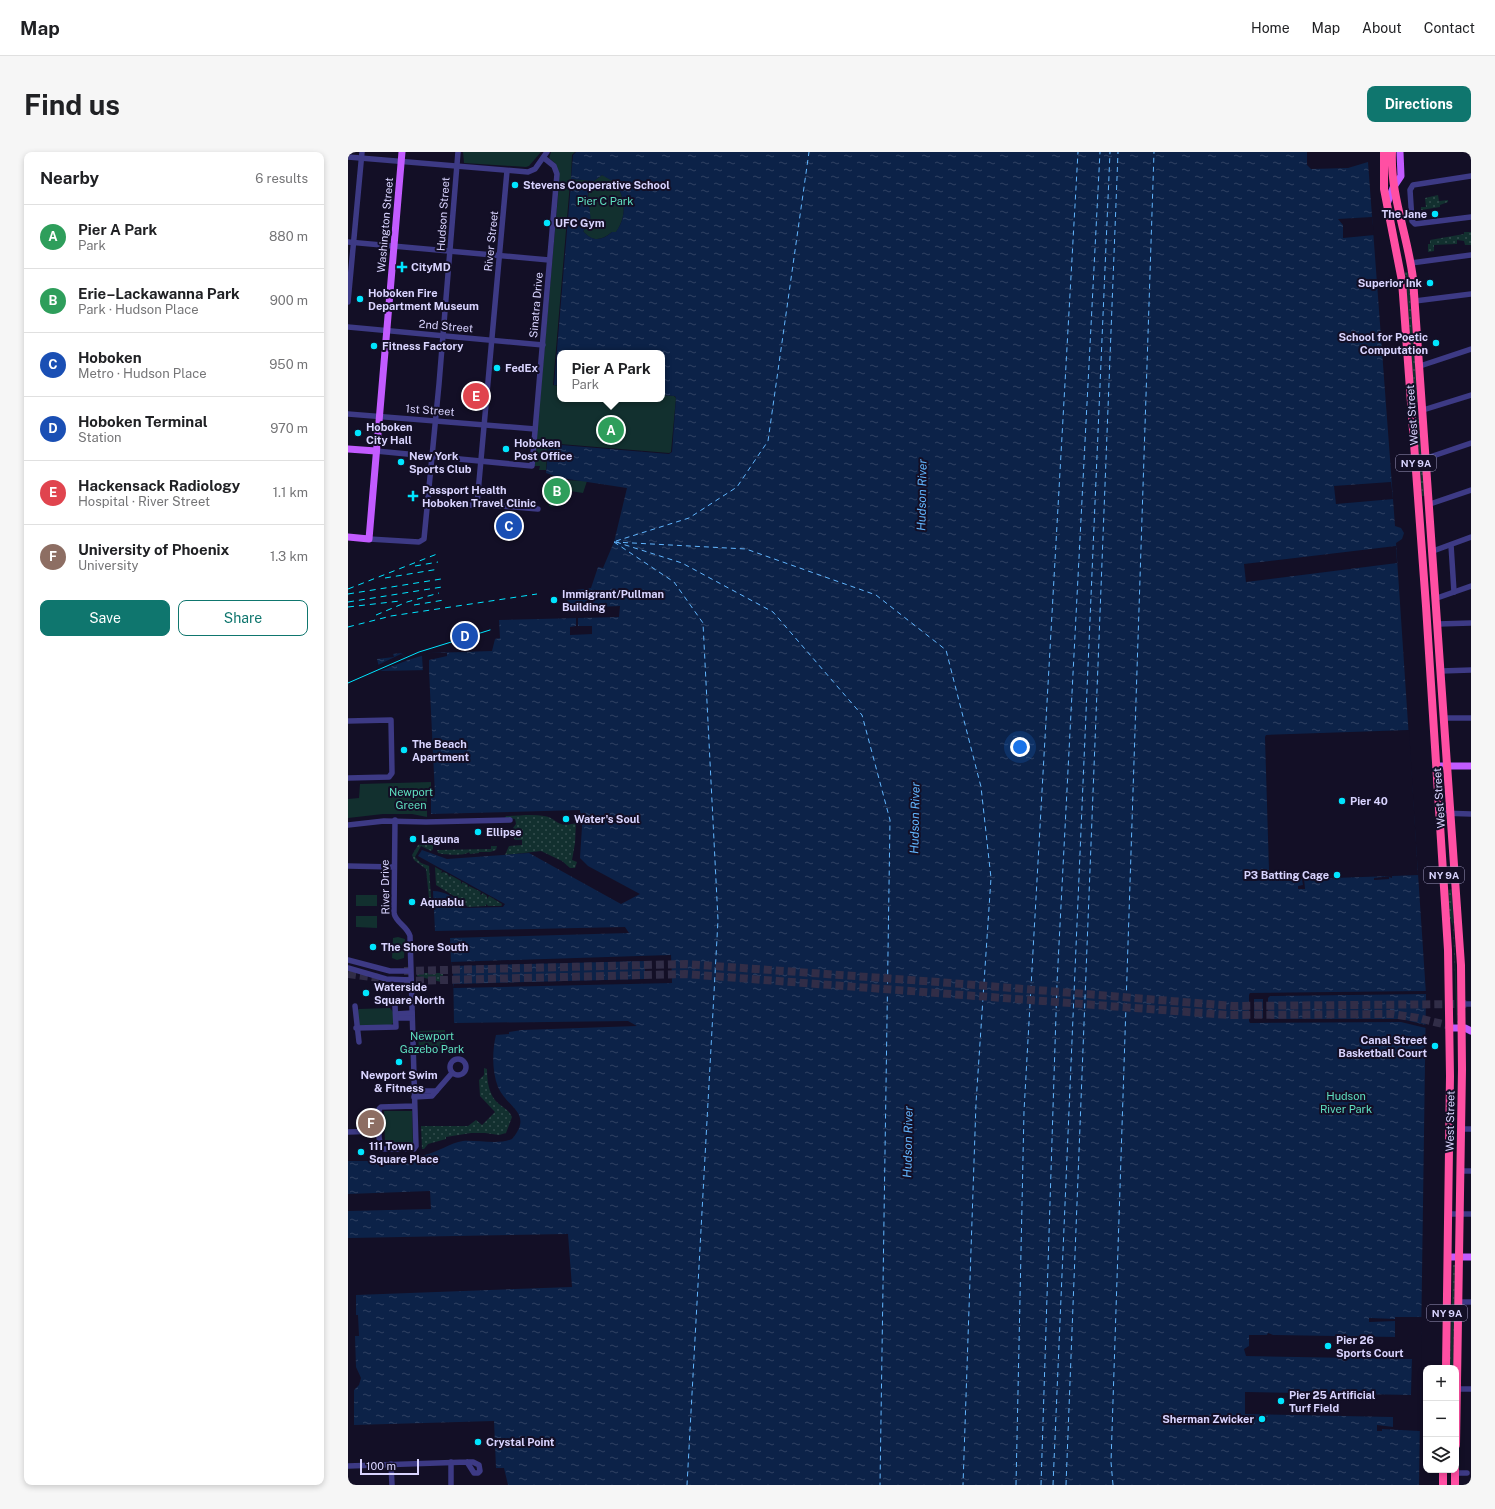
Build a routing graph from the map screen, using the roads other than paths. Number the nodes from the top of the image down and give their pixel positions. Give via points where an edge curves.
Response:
1 (362, 152) edge
2 (402, 152) edge
3 (458, 152) edge
4 (547, 152) edge
5 (1384, 152) edge
6 (1392, 152) edge
7 (1400, 152) edge
8 (348, 157) edge
9 (361, 158) junction
10 (544, 158) junction
11 (402, 162) junction
12 (456, 167) junction
13 (507, 171) junction
14 (1471, 176) edge
15 (1394, 186) junction
16 (1387, 204) junction
17 (1471, 217) edge
18 (351, 243) edge
19 (394, 247) junction
20 (450, 252) junction
21 (1471, 255) edge
22 (499, 256) junction
23 (549, 260) junction
24 (1411, 263) junction
25 (1471, 294) edge
26 (1415, 301) junction
27 (348, 302) edge
28 (348, 327) edge
29 (387, 331) junction
30 (442, 336) junction
31 (491, 340) junction
32 (543, 345) junction
33 (1471, 349) edge
34 (1420, 366) junction
35 (1471, 395) edge
36 (1423, 410) junction
37 (348, 414) edge
38 (379, 416) junction
39 (435, 420) junction
40 (484, 424) junction
41 (535, 429) junction
42 (1471, 443) edge
43 (348, 449) edge
44 (376, 451) junction
45 (431, 456) junction
46 (1427, 458) junction
47 (481, 460) junction
48 (1471, 490) edge
49 (428, 502) junction
50 (477, 504) junction
51 (1430, 504) junction
52 (538, 509) dead end
53 (348, 538) edge
54 (1471, 538) edge
55 (369, 539) junction
56 (1451, 545) junction
57 (1433, 551) junction
58 (1471, 586) edge
59 (1454, 592) junction
60 (1437, 598) junction
61 (1471, 623) edge
62 (1438, 624) junction
63 (1471, 670) edge
64 (1442, 671) junction
65 (1445, 718) junction
66 (1471, 718) edge
67 (348, 721) edge
68 (1437, 766) junction
69 (1448, 766) junction
70 (1471, 766) edge
71 (348, 778) edge
72 (1440, 813) junction
73 (1451, 813) junction
74 (1471, 814) edge
75 (395, 820) junction
76 (510, 820) dead end
77 (348, 825) edge
78 (348, 866) edge
79 (394, 866) junction
80 (348, 960) edge
81 (348, 968) edge
82 (410, 972) junction
83 (411, 980) junction
84 (1462, 1004) junction
85 (1471, 1004) edge
86 (355, 1006) dead end
87 (395, 1006) dead end
88 (412, 1015) junction
89 (396, 1016) junction
90 (356, 1028) junction
91 (1450, 1028) junction
92 (1462, 1028) junction
93 (1471, 1031) edge
94 (359, 1042) dead end
95 (1450, 1069) junction
96 (1462, 1069) junction
97 (1471, 1069) edge
98 (452, 1073) dead end
99 (414, 1094) junction
100 (414, 1106) junction
101 (1462, 1129) junction
102 (1471, 1129) edge
103 (379, 1131) junction
104 (348, 1132) edge
105 (1460, 1171) junction
106 (1471, 1171) edge
107 (1449, 1214) junction
108 (1460, 1214) junction
109 (1471, 1214) edge
110 (1471, 1257) edge
111 (1448, 1258) junction
112 (1459, 1258) junction
113 (1459, 1302) junction
114 (1471, 1302) edge
115 (1446, 1365) edge
116 (1458, 1365) edge
117 (1459, 1389) edge
118 (1471, 1389) edge
119 (1457, 1401) edge
120 (1456, 1437) edge
121 (451, 1462) junction
122 (467, 1462) dead end
123 (392, 1464) junction
124 (348, 1466) edge
125 (1459, 1472) edge
126 (1443, 1473) edge
127 (1455, 1473) edge
128 (1467, 1473) dead end
129 (392, 1485) edge
130 (451, 1485) edge
131 (1442, 1485) edge
132 (1455, 1485) edge

1 - 9 street
2 - 11 main road, Washington Street
3 - 12 street, Hudson Street
4 - 10 street
5 - 16 highway, West Street / NY 9A via 1383,179
6 - 15 highway, West Street / NY 9A
7 - 15 main road via 1402,174
8 - 9 street
9 - 11 street
9 - 18 street
10 - 13 street via 532,171
10 - 23 street, Sinatra Drive via 554,166 557,174
11 - 12 street
11 - 19 main road, Washington Street
12 - 13 street
12 - 20 street, Hudson Street
13 - 22 street, River Street
14 - 17 street via 1413,185 1410,190 1412,221 1416,224
15 - 16 main road
15 - 24 highway, West Street / NY 9A
16 - 68 highway, West Street / NY 9A via 1402,281
18 - 19 street
18 - 27 street
19 - 20 street
19 - 29 main road, Washington Street
20 - 22 street
20 - 30 street, Hudson Street
21 - 24 street
22 - 23 street
22 - 31 street, River Street
23 - 32 street, Sinatra Drive
24 - 26 highway, West Street / NY 9A
25 - 26 street
26 - 34 highway, West Street / NY 9A
28 - 29 street, 2nd Street
29 - 30 street, 2nd Street
29 - 38 main road, Washington Street
30 - 31 street, 2nd Street
30 - 39 street, Hudson Street
31 - 32 street, 2nd Street
31 - 40 street, River Street
32 - 41 street, Sinatra Drive
33 - 34 street
34 - 36 highway, West Street / NY 9A
35 - 36 street
36 - 46 highway, West Street / NY 9A
37 - 38 street, 1st Street
38 - 39 street, 1st Street
38 - 44 main road, Washington Street
39 - 40 street, 1st Street
39 - 45 street, Hudson Street
40 - 41 street, 1st Street
40 - 47 street, River Street
41 - 47 street, Sinatra Drive via 532,466
42 - 46 street
43 - 44 main road
44 - 45 street
44 - 55 main road, Washington Street
45 - 47 street
45 - 49 street, Hudson Street
46 - 51 highway, West Street / NY 9A
47 - 50 street, River Street
48 - 51 street
49 - 50 street
49 - 55 street, Hudson Street via 423,540
50 - 52 street
51 - 57 highway, West Street / NY 9A
53 - 55 main road
54 - 56 street
56 - 57 street
56 - 59 street
57 - 60 highway, West Street / NY 9A
58 - 59 street
59 - 60 street
60 - 62 highway, West Street / NY 9A
61 - 62 street
62 - 64 highway, West Street / NY 9A
63 - 64 street
64 - 65 highway, West Street / NY 9A
65 - 66 street
65 - 69 highway, West Street / NY 9A
67 - 71 street via 391,720 392,776
68 - 69 main road
68 - 72 highway, West Street / NY 9A
69 - 70 main road
69 - 73 highway, West Street / NY 9A
72 - 73 street
72 - 91 highway, West Street / NY 9A
73 - 74 street
73 - 84 highway, West Street / NY 9A
75 - 76 street
75 - 77 street
75 - 79 street, River Drive
78 - 79 street
79 - 82 street, River Drive via 394,916 409,933
80 - 82 street via 390,971
81 - 83 street via 386,979
82 - 83 street, River Drive
83 - 88 street, River Drive
84 - 85 street
84 - 92 highway, West Street / NY 9A
86 - 90 street
87 - 89 street
88 - 89 street
88 - 99 street, River Drive
89 - 90 street via 396,1027
90 - 94 street
91 - 92 main road
91 - 95 highway, West Street / NY 9A
92 - 93 main road
92 - 96 highway, West Street / NY 9A
95 - 96 highway
95 - 107 highway, West Street / NY 9A
96 - 97 highway
96 - 101 highway, West Street / NY 9A
98 - 99 street via 436,1091
99 - 100 street, River Drive
100 - 103 street via 381,1107
100 - 103 street, River Drive via 414,1148 381,1149
101 - 102 street
101 - 105 highway, West Street / NY 9A
103 - 104 street
105 - 106 street
105 - 108 highway, West Street / NY 9A
107 - 108 street
107 - 111 highway, West Street / NY 9A
108 - 109 street
108 - 112 highway, West Street / NY 9A
110 - 112 main road
111 - 112 main road
111 - 115 highway, West Street / NY 9A
112 - 113 highway, West Street / NY 9A
113 - 114 street
113 - 116 highway, West Street / NY 9A
117 - 118 street
119 - 120 highway, West Street / NY 9A
121 - 122 street
121 - 123 street
121 - 130 street
123 - 124 street
123 - 129 street
125 - 128 street
126 - 131 highway
127 - 132 highway

